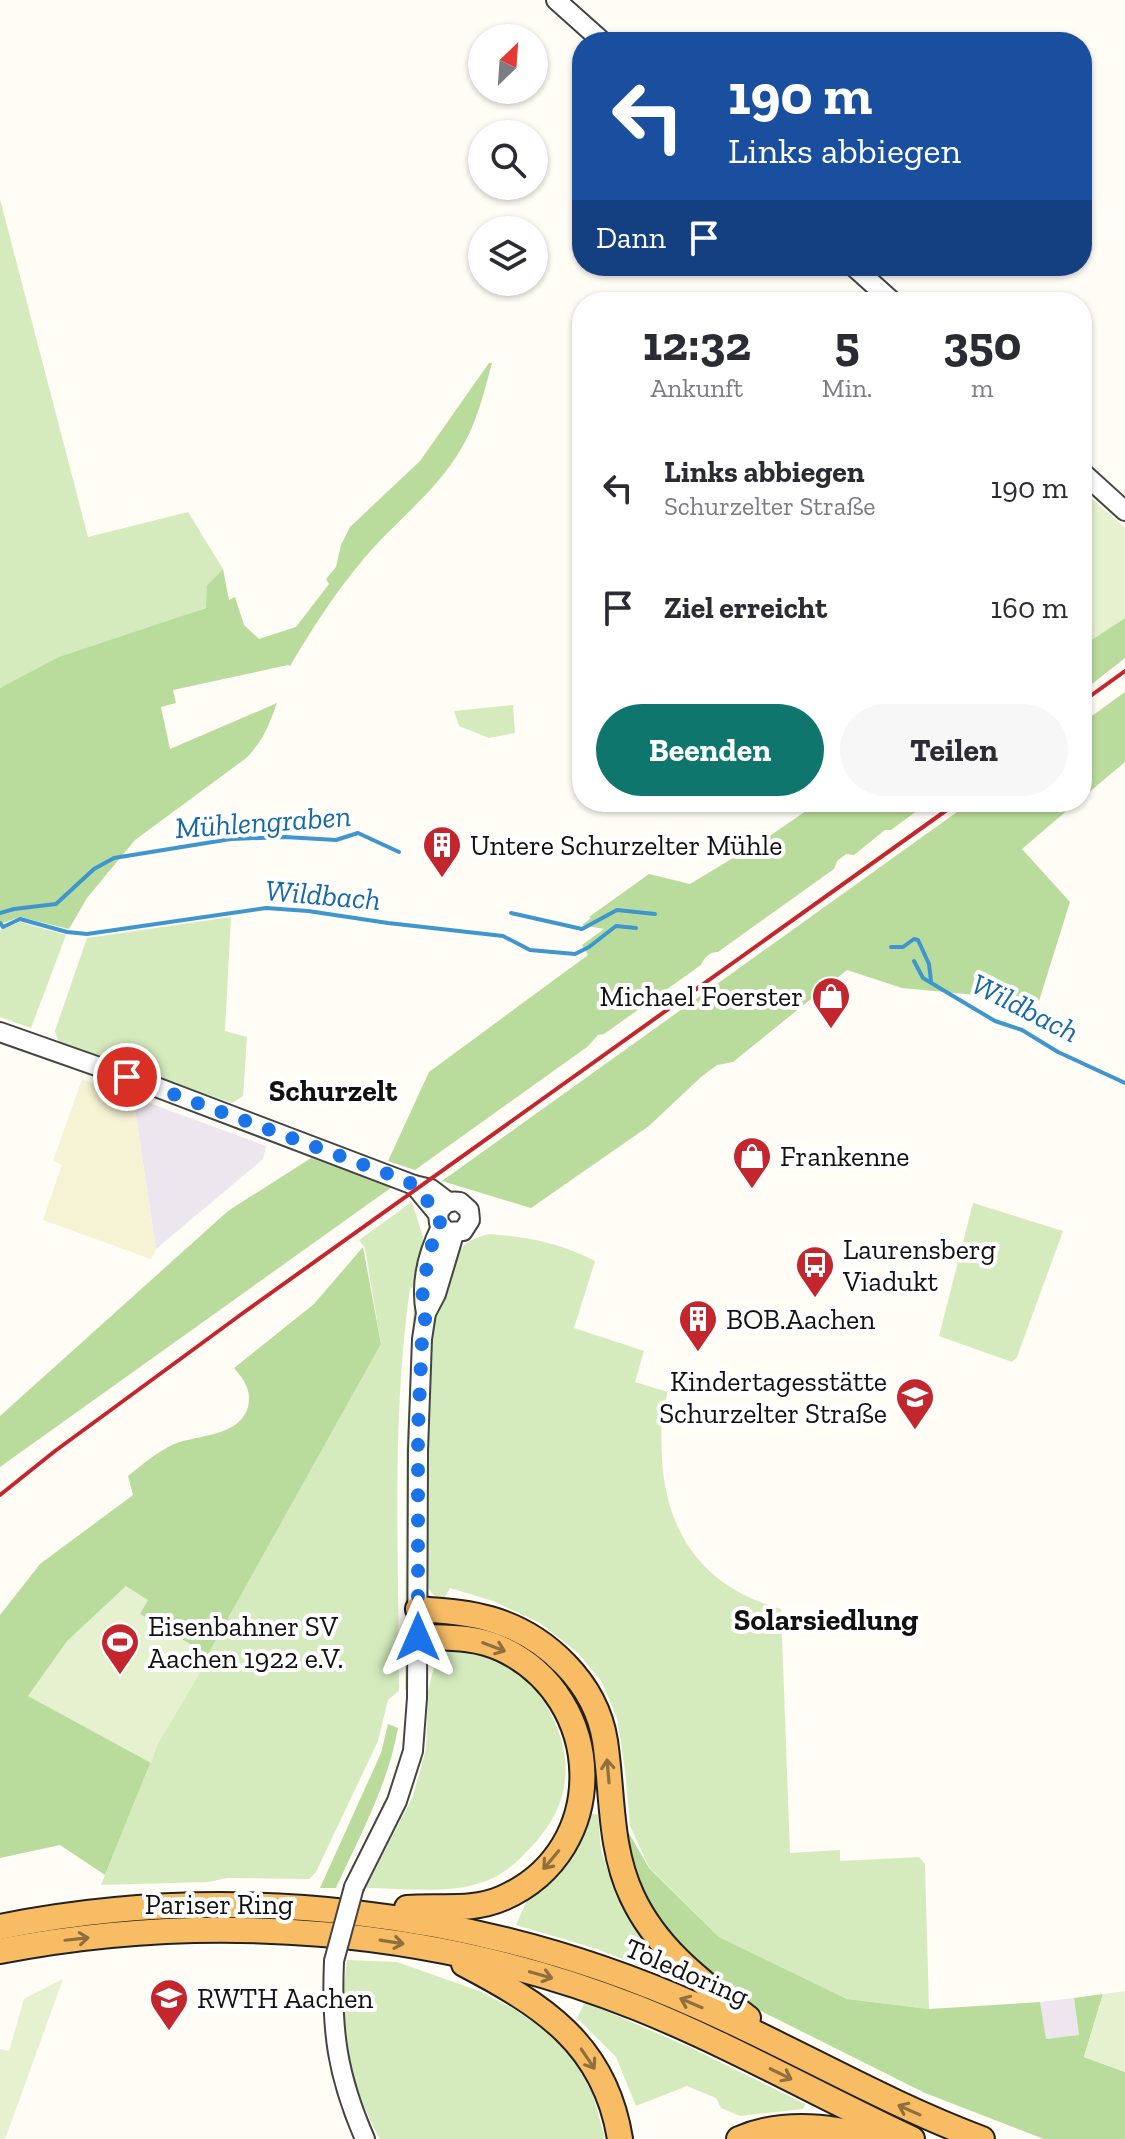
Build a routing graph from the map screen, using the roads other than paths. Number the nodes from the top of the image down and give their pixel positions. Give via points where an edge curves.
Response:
1 (556, 0) edge
2 (592, 32) edge
3 (864, 276) edge
4 (882, 292) edge
5 (1092, 481) edge
6 (1125, 511) edge
7 (0, 1032) edge
8 (418, 1609) junction
9 (418, 1637) junction
10 (351, 1913) junction
11 (0, 1927) edge
12 (438, 1950) junction
13 (0, 1951) edge
14 (786, 2049) junction
15 (365, 2139) edge
16 (620, 2139) edge
17 (739, 2139) edge
18 (877, 2139) edge
19 (912, 2139) edge
20 (982, 2139) edge

1 - 2 street
3 - 4 street
5 - 6 street
7 - 8 street via 414,1185 445,1219 436,1294 422,1339
8 - 9 street
14 -> 8 highway via 690,1973 642,1914 616,1847 599,1720 567,1666 532,1637 493,1620
9 -> 10 highway via 489,1644 521,1659 549,1683 578,1735 583,1776 578,1810 555,1856 502,1898 458,1909
9 - 15 street, bridge via 416,1729 409,1770 354,1887 334,1961 335,2047
10 - 11 highway, Pariser Ring via 168,1907
14 -> 10 highway, Toledoring via 675,1996 567,1956 444,1926
13 -> 12 highway, Pariser Ring via 67,1940 232,1931 359,1937
12 -> 16 highway via 511,1989 556,2021 596,2070
12 -> 19 highway, Toledoring via 546,1976 639,2009
20 -> 14 highway, Toledoring
17 - 18 highway via 798,2127

